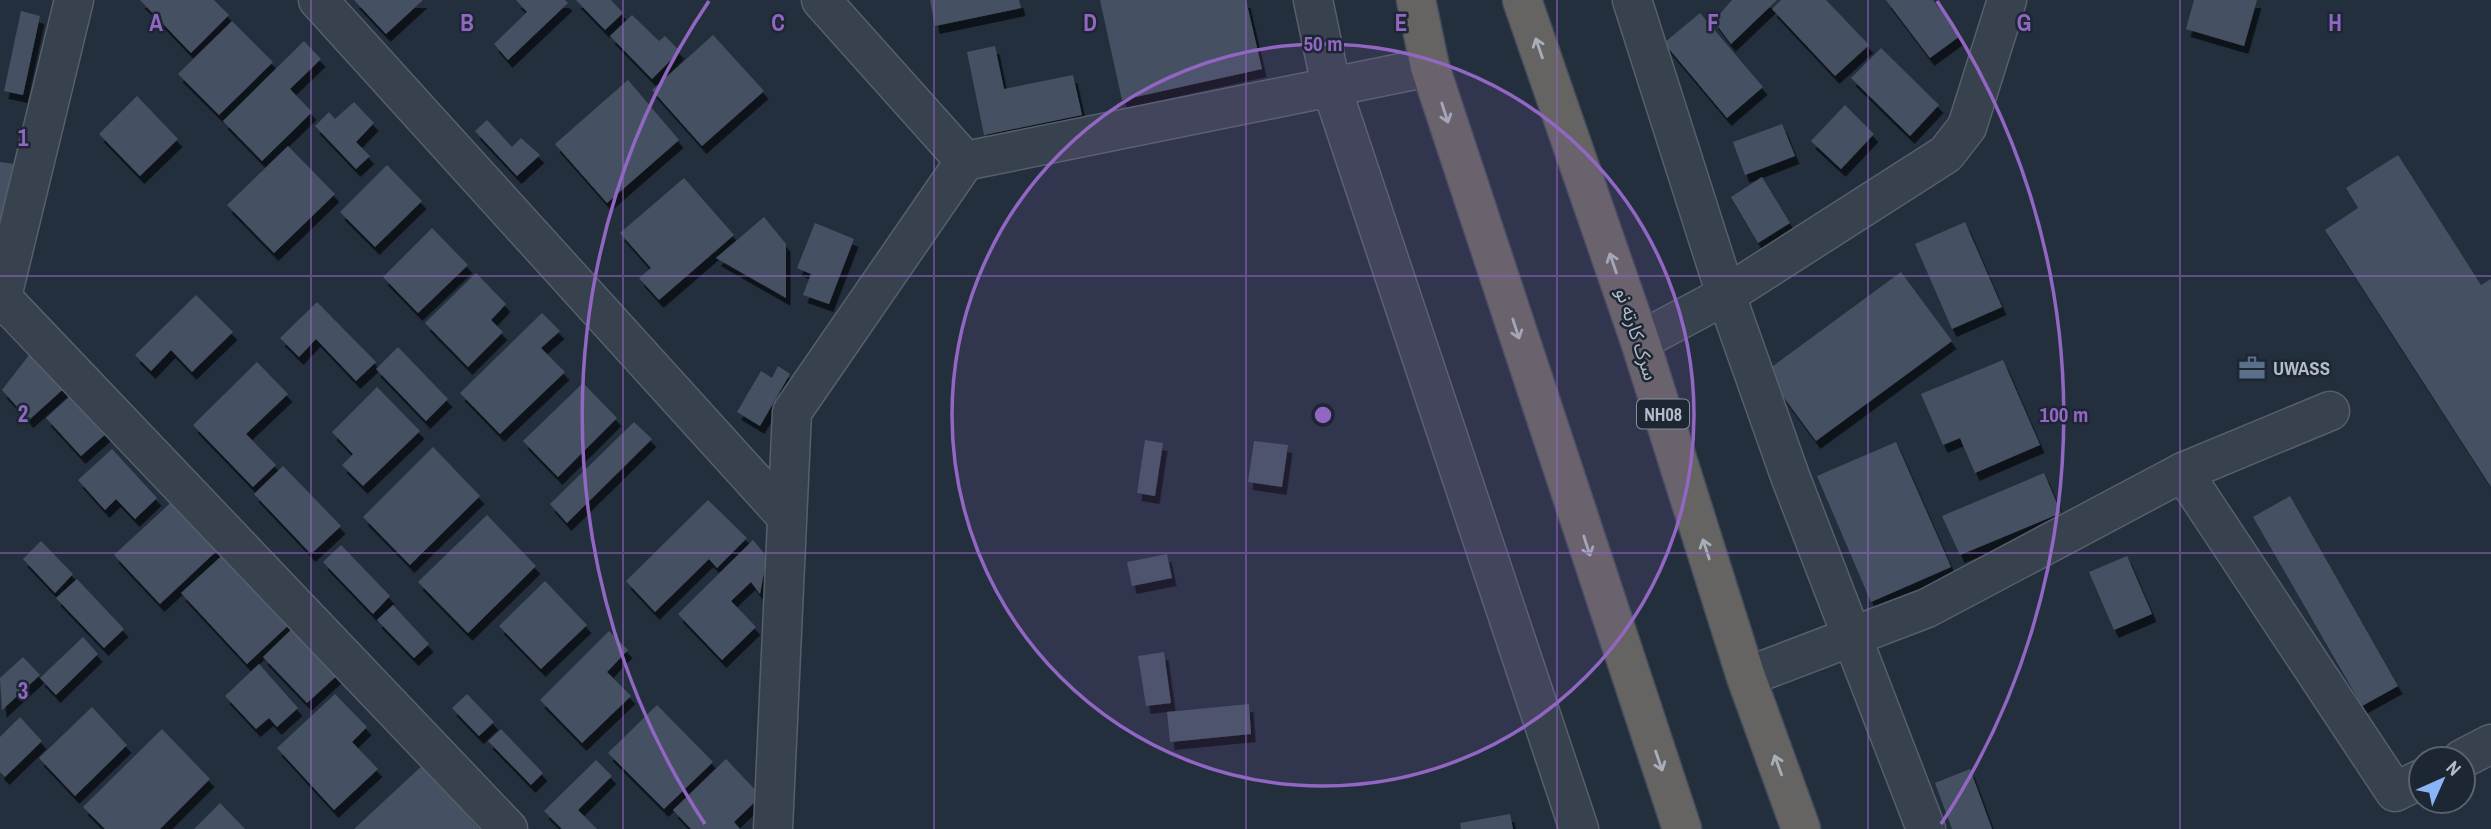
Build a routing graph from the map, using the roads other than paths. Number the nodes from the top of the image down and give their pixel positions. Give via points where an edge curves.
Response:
1 (74, 0) edge
2 (318, 0) edge
3 (821, 0) edge
4 (1313, 0) edge
5 (1416, 0) edge
6 (1522, 0) edge
7 (1632, 0) edge
8 (2007, 0) edge
9 (1430, 67) junction
10 (1331, 86) junction
11 (965, 162) junction
12 (1726, 295) junction
13 (1, 302) edge
14 (1640, 341) junction
15 (2330, 411) dead end
16 (2183, 472) junction
17 (785, 515) junction
18 (1854, 636) junction
19 (1746, 677) junction
20 (2407, 786) edge
21 (508, 829) edge
22 (773, 829) edge
23 (1579, 829) edge
24 (1682, 829) edge
25 (1801, 829) edge
26 (1926, 829) edge

1 - 13 street
2 - 17 street
3 - 11 street
4 - 10 street
5 - 9 highway
14 -> 6 highway, سرک کارته نو / NH08
7 - 12 street
8 - 12 street via 1967,127 1946,154
9 - 10 street
9 -> 24 highway
10 - 11 street
10 - 23 street
11 - 17 street via 792,412
12 - 14 street
12 - 18 street via 1790,477
13 - 21 street
19 -> 14 highway, سرک کارته نو / NH08
15 - 16 street
16 - 18 street via 1927,608
16 - 20 street via 2395,792
17 - 22 street
18 - 19 street
18 - 26 street
25 -> 19 highway, سرک کارته نو / NH08

